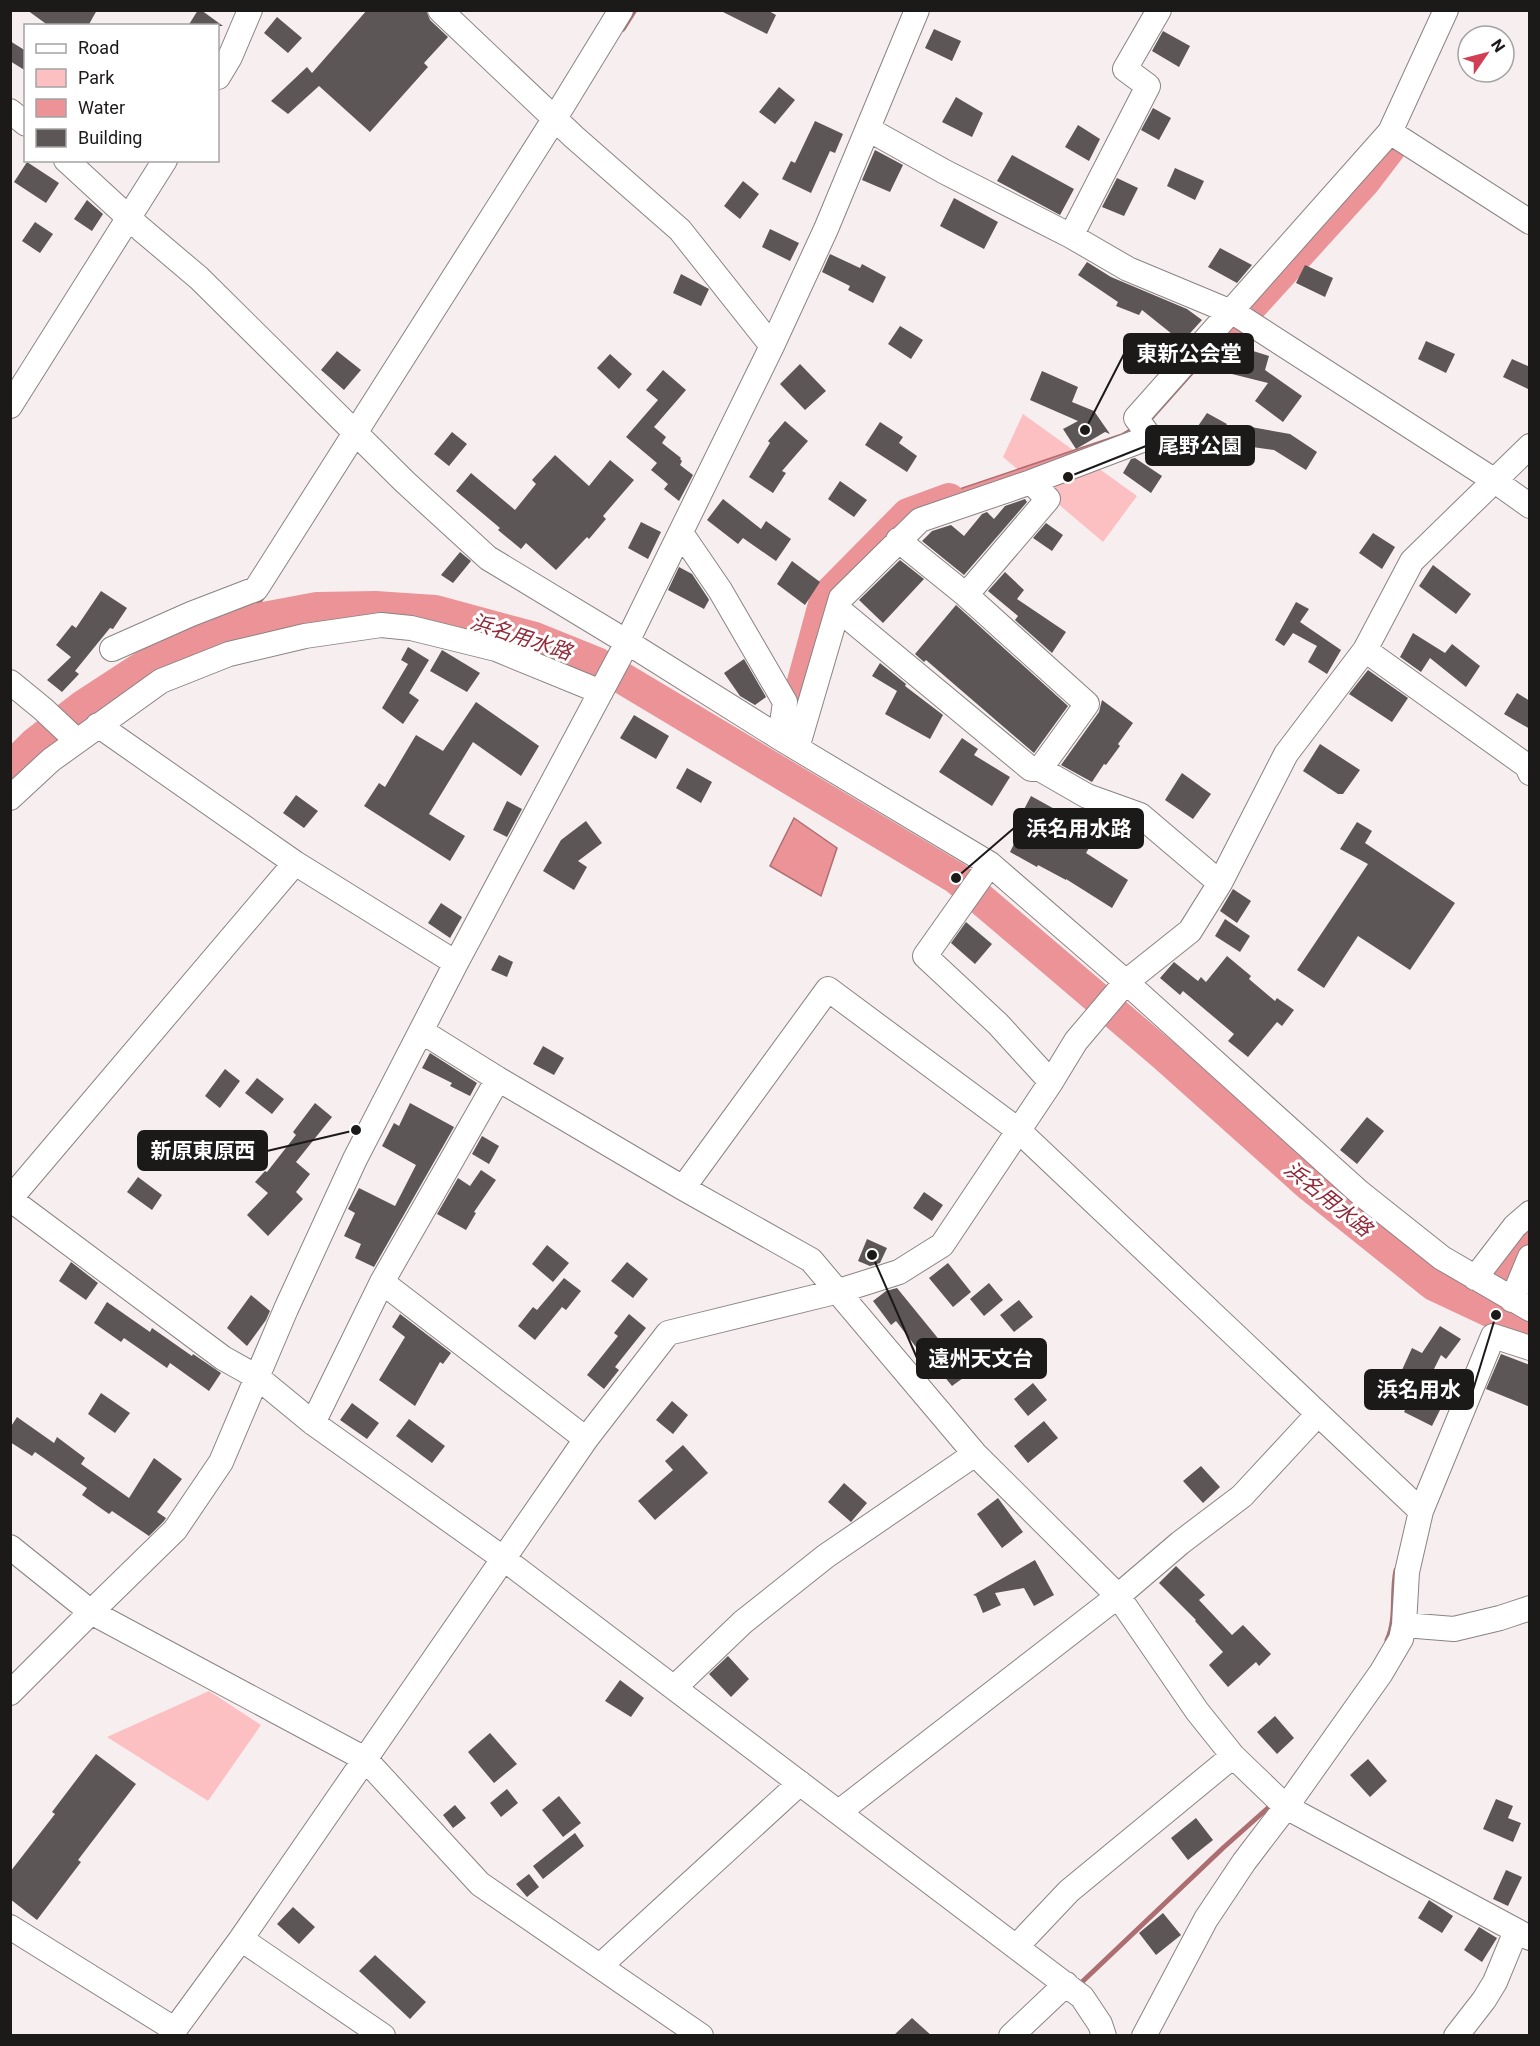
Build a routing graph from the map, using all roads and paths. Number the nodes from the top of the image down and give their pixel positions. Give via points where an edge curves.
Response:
1 (250, 10) edge
2 (440, 10) edge
3 (621, 10) edge
4 (917, 10) edge
5 (1159, 10) edge
6 (1446, 10) edge
7 (219, 75) edge
8 (10, 111) edge
9 (24, 122) edge
10 (561, 124) junction
11 (868, 129) junction
12 (1390, 132) junction
13 (68, 162) edge
14 (164, 162) edge
15 (129, 217) junction
16 (1530, 222) edge
17 (1071, 236) junction
18 (1238, 316) junction
19 (772, 346) junction
20 (10, 406) edge
21 (361, 438) junction
22 (1530, 446) edge
23 (1495, 481) junction
24 (1031, 482) junction
25 (1530, 506) edge
26 (681, 532) junction
27 (898, 540) junction
28 (966, 596) junction
29 (838, 609) junction
30 (112, 649) dead end
31 (624, 649) junction
32 (1365, 650) junction
33 (10, 682) edge
34 (601, 692) junction
35 (98, 725) junction
36 (71, 736) junction
37 (788, 743) junction
38 (1040, 769) junction
39 (1530, 773) edge
40 (10, 798) edge
41 (295, 863) junction
42 (984, 872) junction
43 (1220, 883) junction
44 (456, 963) junction
45 (1123, 986) junction
46 (421, 1030) junction
47 (498, 1079) junction
48 (1051, 1082) junction
49 (1018, 1130) junction
50 (683, 1188) junction
51 (10, 1199) edge
52 (1530, 1213) edge
53 (1530, 1257) edge
54 (1475, 1278) junction
55 (382, 1282) junction
56 (839, 1291) junction
57 (1521, 1305) edge
58 (1530, 1348) edge
59 (257, 1377) junction
60 (1318, 1414) junction
61 (313, 1423) junction
62 (586, 1439) junction
63 (975, 1454) junction
64 (1421, 1511) junction
65 (10, 1547) edge
66 (504, 1559) junction
67 (1118, 1596) junction
68 (1530, 1608) edge
69 (91, 1612) junction
70 (1404, 1625) junction
71 (675, 1688) junction
72 (10, 1693) edge
73 (1233, 1756) junction
74 (365, 1759) junction
75 (800, 1783) junction
76 (1286, 1807) junction
77 (839, 1812) junction
78 (10, 1927) edge
79 (1523, 1935) edge
80 (241, 1939) junction
81 (1016, 1947) junction
82 (600, 1966) junction
83 (1066, 1984) junction
84 (172, 2032) edge
85 (383, 2036) edge
86 (701, 2036) edge
87 (1011, 2036) edge
88 (1104, 2036) edge
89 (1144, 2036) edge
90 (1456, 2036) edge

1 - 7 street
2 - 10 street
3 - 10 street
4 - 11 street
5 - 17 street via 1125,69 1148,86
6 - 12 street
8 - 9 street
10 - 19 street via 680,230
10 - 21 street
11 - 17 street
11 - 19 street
12 - 16 street
12 - 18 street
13 - 15 street
14 - 15 street
15 - 20 street
15 - 21 street via 199,278
17 - 18 street via 1128,268
18 - 23 street
18 - 24 street via 1143,428
19 - 26 street
21 - 30 street via 256,589
21 - 31 street via 488,558
22 - 23 street
23 - 25 street
23 - 32 street via 1412,561
24 - 27 street via 920,520
24 - 28 street via 1048,499
26 - 31 street
26 - 37 street via 720,590 785,702
27 - 28 street
27 - 29 street via 841,598
28 - 38 street via 1087,704
29 - 37 street
29 - 38 street via 1031,769
31 - 34 street
31 - 37 street
32 - 39 street via 1527,766
32 - 43 street via 1286,754
33 - 36 street
34 - 35 street via 496,649 411,628 381,625 305,636 230,654 161,681
34 - 44 street
35 - 36 street
35 - 41 street
36 - 40 street
37 - 42 street
38 - 43 street via 1087,796 1140,815
41 - 44 street
41 - 51 street
42 - 45 street
42 - 48 street via 925,956 998,1024
43 - 45 street via 1190,931
44 - 46 street
45 - 48 street via 1076,1041
45 - 54 street via 1359,1192 1442,1258
46 - 47 street
46 - 59 street via 355,1159
47 - 50 street
47 - 55 street
48 - 49 street
49 - 50 street via 828,989
49 - 56 street via 942,1245 899,1272
49 - 60 street
50 - 56 street via 811,1260
51 - 59 street via 223,1358
52 - 54 street via 1515,1226
53 - 57 street
54 - 57 street
55 - 61 street
55 - 62 street
56 - 62 street via 668,1333
56 - 63 street
58 - 64 street via 1493,1336
59 - 61 street
59 - 69 street via 221,1462 176,1530
60 - 64 street
60 - 67 street via 1242,1496 1180,1542
61 - 66 street
62 - 66 street
63 - 67 street
63 - 71 street via 826,1556 743,1622
64 - 70 street via 1407,1572
65 - 69 street
66 - 71 street
66 - 74 street
67 - 73 street
67 - 77 street
68 - 70 street via 1454,1629
69 - 72 street
69 - 74 street
70 - 76 street via 1401,1639 1381,1673
71 - 75 street
73 - 76 street
73 - 81 street via 1069,1891
74 - 80 street
74 - 82 street via 480,1884
75 - 77 street
75 - 82 street
76 - 79 street
76 - 89 street via 1206,1919
77 - 81 street
78 - 84 street
79 - 90 street via 1484,2000
80 - 84 street
80 - 85 street
81 - 83 street
82 - 86 street
83 - 87 street
83 - 88 street via 1082,1997

